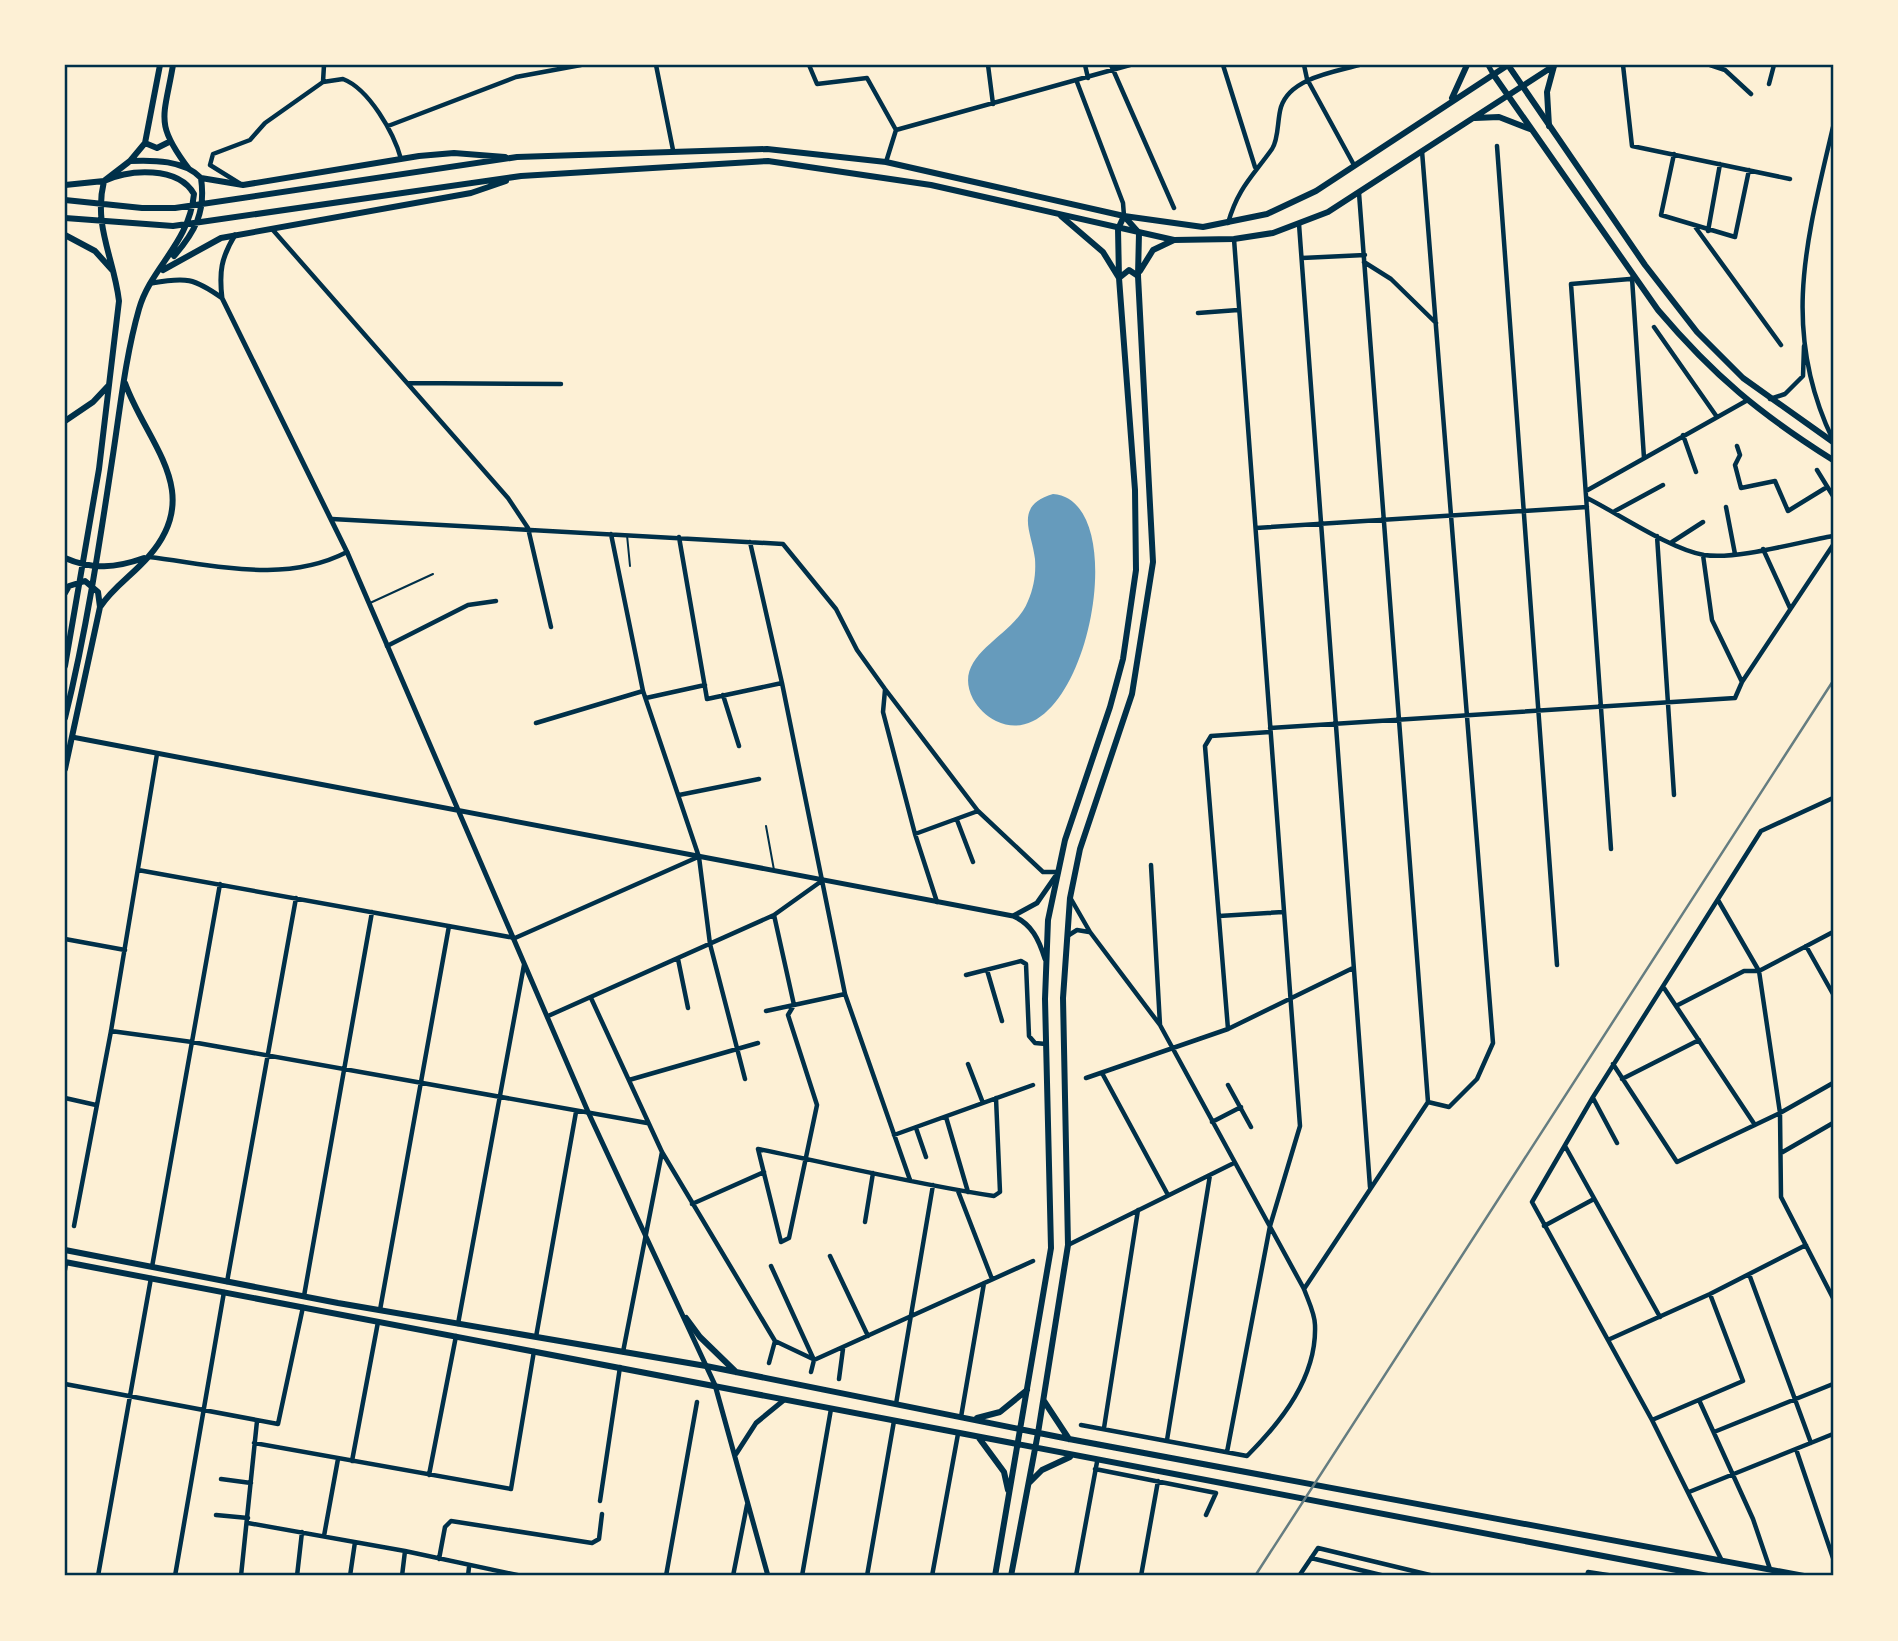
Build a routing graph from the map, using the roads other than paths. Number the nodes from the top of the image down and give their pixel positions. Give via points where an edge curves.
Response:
1 (160, 65) edge
2 (173, 65) edge
3 (324, 65) edge
4 (581, 65) edge
5 (656, 65) edge
6 (809, 65) edge
7 (988, 65) edge
8 (1085, 65) edge
9 (1130, 65) edge
10 (1223, 65) edge
11 (1304, 65) edge
12 (1359, 65) edge
13 (1467, 65) edge
14 (1488, 65) edge
15 (1508, 65) edge
16 (1554, 65) edge
17 (1623, 65) edge
18 (1710, 65) edge
19 (1774, 65) edge
20 (1112, 67) edge
21 (1725, 67) edge
22 (1493, 74) junction
23 (1088, 78) junction
24 (1307, 79) junction
25 (323, 82) junction
26 (1077, 82) junction
27 (1769, 85) dead end
28 (1522, 86) junction
29 (1751, 94) dead end
30 (1508, 95) junction
31 (1451, 99) junction
32 (993, 104) junction
33 (1473, 118) junction
34 (388, 126) junction
35 (1549, 126) junction
36 (1833, 127) edge
37 (1530, 129) junction
38 (896, 130) junction
39 (169, 142) junction
40 (145, 143) junction
41 (1497, 146) dead end
42 (674, 150) junction
43 (1422, 151) junction
44 (1674, 154) junction
45 (517, 157) junction
46 (401, 159) junction
47 (130, 161) junction
48 (886, 162) junction
49 (1720, 164) junction
50 (1354, 165) junction
51 (1255, 167) junction
52 (190, 170) junction
53 (1749, 170) junction
54 (522, 176) junction
55 (201, 178) junction
56 (1790, 179) dead end
57 (104, 181) junction
58 (65, 185) edge
59 (243, 185) junction
60 (1359, 193) junction
61 (65, 200) edge
62 (1174, 208) dead end
63 (1061, 216) junction
64 (1124, 216) junction
65 (65, 218) edge
66 (1228, 224) junction
67 (1299, 224) junction
68 (271, 228) junction
69 (1695, 228) junction
70 (1118, 229) junction
71 (1708, 231) junction
72 (1139, 233) junction
73 (65, 235) edge
74 (235, 235) junction
75 (1234, 239) junction
76 (1174, 240) junction
77 (1365, 255) junction
78 (1302, 258) junction
79 (1364, 262) junction
80 (161, 270) junction
81 (116, 275) junction
82 (1138, 276) junction
83 (1633, 277) junction
84 (1119, 278) junction
85 (152, 283) junction
86 (222, 298) junction
87 (1238, 310) junction
88 (1198, 313) dead end
89 (1437, 324) junction
90 (1654, 327) dead end
91 (1804, 335) junction
92 (1781, 345) dead end
93 (124, 381) junction
94 (407, 383) junction
95 (561, 384) dead end
96 (110, 385) junction
97 (1770, 400) junction
98 (1746, 401) junction
99 (1717, 417) junction
100 (65, 421) edge
101 (1683, 435) junction
102 (1833, 442) edge
103 (1737, 446) dead end
104 (1644, 458) junction
105 (1833, 460) edge
106 (1817, 470) dead end
107 (1696, 472) dead end
108 (1663, 485) dead end
109 (1827, 486) junction
110 (1586, 494) junction
111 (1833, 496) edge
112 (1587, 507) junction
113 (1726, 507) dead end
114 (1525, 511) junction
115 (1615, 511) junction
116 (1451, 515) junction
117 (332, 519) junction
118 (1385, 520) junction
119 (1703, 522) dead end
120 (1321, 524) junction
121 (528, 528) junction
122 (1256, 528) junction
123 (611, 533) junction
124 (627, 534) junction
125 (1657, 536) junction
126 (1833, 536) edge
127 (679, 537) junction
128 (750, 542) junction
129 (1672, 542) junction
130 (1833, 545) edge
131 (1763, 549) junction
132 (347, 552) junction
133 (1735, 554) junction
134 (1703, 555) junction
135 (149, 557) junction
136 (68, 559) edge
137 (630, 566) dead end
138 (433, 574) dead end
139 (65, 593) edge
140 (496, 601) dead end
141 (369, 603) junction
142 (100, 607) junction
143 (1791, 609) junction
144 (551, 627) dead end
145 (387, 646) junction
146 (65, 666) edge
147 (1742, 682) junction
148 (782, 683) junction
149 (705, 685) junction
150 (885, 689) junction
151 (643, 691) junction
152 (723, 695) junction
153 (646, 698) junction
154 (1667, 702) junction
155 (1601, 707) junction
156 (1538, 711) junction
157 (1467, 715) junction
158 (65, 718) edge
159 (1399, 720) junction
160 (536, 723) dead end
161 (1336, 724) junction
162 (1270, 730) junction
163 (72, 737) junction
164 (740, 746) dead end
165 (157, 754) junction
166 (65, 769) edge
167 (758, 779) dead end
168 (1674, 794) dead end
169 (679, 795) junction
170 (1833, 799) edge
171 (458, 811) junction
172 (978, 811) junction
173 (957, 820) junction
174 (766, 826) dead end
175 (915, 834) junction
176 (1611, 849) dead end
177 (699, 857) junction
178 (973, 862) dead end
179 (1151, 865) dead end
180 (138, 870) junction
181 (774, 871) junction
182 (1058, 872) junction
183 (823, 880) junction
184 (220, 884) junction
185 (296, 898) junction
186 (1070, 898) junction
187 (1718, 900) junction
188 (937, 902) junction
189 (372, 912) junction
190 (1283, 912) junction
191 (774, 915) junction
192 (1013, 916) junction
193 (1219, 916) junction
194 (449, 926) junction
195 (1090, 932) junction
196 (1833, 932) edge
197 (515, 938) junction
198 (65, 939) edge
199 (1065, 941) junction
200 (710, 944) junction
201 (1806, 946) junction
202 (125, 950) junction
203 (678, 959) junction
204 (525, 960) junction
205 (1046, 962) junction
206 (1557, 965) dead end
207 (1354, 968) junction
208 (987, 970) junction
209 (1759, 971) junction
210 (966, 975) dead end
211 (1664, 988) junction
212 (845, 994) junction
213 (1833, 994) edge
214 (591, 998) junction
215 (1290, 999) junction
216 (794, 1005) junction
217 (1676, 1006) junction
218 (688, 1008) dead end
219 (766, 1011) dead end
220 (548, 1016) junction
221 (1002, 1021) dead end
222 (1160, 1025) junction
223 (1228, 1029) junction
224 (111, 1031) junction
225 (1699, 1040) junction
226 (192, 1042) junction
227 (758, 1043) dead end
228 (1046, 1044) junction
229 (1173, 1048) junction
230 (737, 1049) junction
231 (268, 1055) junction
232 (968, 1064) dead end
233 (1613, 1064) junction
234 (345, 1069) junction
235 (1102, 1073) junction
236 (1086, 1078) dead end
237 (744, 1079) dead end
238 (1622, 1079) junction
239 (629, 1080) junction
240 (1833, 1083) edge
241 (422, 1084) junction
242 (1033, 1085) dead end
243 (1228, 1085) dead end
244 (1593, 1097) junction
245 (65, 1098) edge
246 (996, 1098) junction
247 (498, 1099) junction
248 (1428, 1101) junction
249 (983, 1103) junction
250 (96, 1105) junction
251 (1241, 1107) junction
252 (576, 1112) junction
253 (1780, 1113) junction
254 (589, 1114) junction
255 (946, 1117) junction
256 (1212, 1122) junction
257 (647, 1123) junction
258 (1833, 1123) edge
259 (1755, 1125) junction
260 (1251, 1127) dead end
261 (916, 1128) junction
262 (894, 1135) junction
263 (1617, 1143) dead end
264 (1565, 1146) junction
265 (662, 1152) junction
266 (1781, 1153) junction
267 (926, 1157) dead end
268 (807, 1159) junction
269 (1234, 1163) junction
270 (764, 1172) junction
271 (873, 1173) junction
272 (1210, 1175) junction
273 (911, 1180) junction
274 (933, 1185) junction
275 (1370, 1187) junction
276 (958, 1190) junction
277 (968, 1192) junction
278 (1168, 1195) junction
279 (1594, 1199) junction
280 (692, 1204) junction
281 (1138, 1210) junction
282 (865, 1222) dead end
283 (74, 1226) dead end
284 (1270, 1226) junction
285 (1544, 1226) junction
286 (646, 1233) junction
287 (1068, 1245) junction
288 (1806, 1245) junction
289 (65, 1250) edge
290 (830, 1256) dead end
291 (1033, 1261) dead end
292 (65, 1265) edge
293 (771, 1266) dead end
294 (152, 1267) junction
295 (1749, 1274) junction
296 (150, 1278) junction
297 (992, 1279) junction
298 (227, 1282) junction
299 (984, 1283) junction
300 (1831, 1285) edge
301 (1304, 1289) junction
302 (224, 1292) junction
303 (1710, 1294) junction
304 (304, 1296) junction
305 (1833, 1298) edge
306 (303, 1306) junction
307 (380, 1310) junction
308 (911, 1316) junction
309 (1660, 1317) junction
310 (686, 1318) junction
311 (378, 1321) junction
312 (458, 1324) junction
313 (456, 1335) junction
314 (868, 1336) junction
315 (536, 1337) junction
316 (1610, 1339) junction
317 (775, 1341) junction
318 (843, 1348) junction
319 (534, 1350) junction
320 (623, 1352) junction
321 (814, 1360) junction
322 (769, 1363) dead end
323 (621, 1366) junction
324 (706, 1366) junction
325 (811, 1372) dead end
326 (738, 1374) junction
327 (839, 1379) dead end
328 (65, 1384) edge
329 (1833, 1384) edge
330 (715, 1385) junction
331 (1028, 1388) junction
332 (131, 1397) junction
333 (784, 1400) junction
334 (1699, 1400) junction
335 (1795, 1400) junction
336 (1044, 1401) junction
337 (697, 1402) dead end
338 (896, 1404) junction
339 (831, 1409) junction
340 (205, 1411) junction
341 (961, 1417) junction
342 (973, 1419) junction
343 (1652, 1420) junction
344 (257, 1421) junction
345 (894, 1421) junction
346 (1081, 1425) dead end
347 (1104, 1428) junction
348 (1020, 1429) junction
349 (1714, 1432) junction
350 (1038, 1433) junction
351 (958, 1434) junction
352 (1833, 1434) edge
353 (979, 1438) junction
354 (1069, 1439) junction
355 (1167, 1440) junction
356 (254, 1443) junction
357 (1811, 1443) junction
358 (1017, 1445) junction
359 (1796, 1449) junction
360 (1035, 1450) junction
361 (1227, 1452) junction
362 (736, 1454) junction
363 (1072, 1457) junction
364 (338, 1459) junction
365 (352, 1461) junction
366 (1096, 1466) junction
367 (1734, 1474) junction
368 (429, 1475) junction
369 (221, 1479) dead end
370 (1158, 1482) junction
371 (251, 1483) junction
372 (1028, 1484) junction
373 (1689, 1492) junction
374 (1009, 1493) junction
375 (600, 1501) dead end
376 (748, 1502) junction
377 (602, 1514) dead end
378 (1206, 1514) dead end
379 (216, 1515) dead end
380 (248, 1520) junction
381 (302, 1532) junction
382 (324, 1536) junction
383 (355, 1542) junction
384 (405, 1551) junction
385 (1311, 1558) junction
386 (1833, 1558) edge
387 (439, 1559) junction
388 (1723, 1562) junction
389 (469, 1567) junction
390 (1770, 1570) junction
391 (1587, 1574) edge
392 (1598, 1575) edge
393 (98, 1576) edge
394 (175, 1576) edge
395 (241, 1576) edge
396 (297, 1576) edge
397 (350, 1576) edge
398 (402, 1576) edge
399 (468, 1576) edge
400 (523, 1576) edge
401 (666, 1576) edge
402 (733, 1576) edge
403 (768, 1576) edge
404 (803, 1576) edge
405 (867, 1576) edge
406 (932, 1576) edge
407 (995, 1576) edge
408 (1011, 1576) edge
409 (1076, 1576) edge
410 (1142, 1576) edge
411 (1299, 1576) edge
412 (1385, 1576) edge
413 (1434, 1576) edge
414 (1614, 1576) edge
415 (1708, 1576) edge
416 (1804, 1576) edge

1 - 40 main road
2 - 39 main road via 163,124
3 - 25 street
4 - 34 street via 516,77
5 - 42 street
6 - 38 street via 817,84 867,78
7 - 32 street
8 - 23 street
9 - 20 street
10 - 51 street
11 - 24 street
12 - 24 street
13 - 31 main road
14 - 22 street
15 - 22 main road
15 - 28 main road
16 - 28 main road
16 - 35 main road via 1547,92
17 - 44 street via 1632,146
18 - 21 street
19 - 27 street
20 - 23 street
20 - 62 street
21 - 29 street
22 - 30 main road
22 - 31 main road
23 - 26 street
24 - 50 street
24 - 51 street via 1282,104 1274,147
25 - 34 street via 348,81
25 - 59 street via 265,122 250,140 213,154 213,169
26 - 32 street
26 - 64 street
28 - 30 main road
28 - 35 main road
30 - 33 main road
30 - 37 main road
31 - 50 main road
32 - 38 street
33 - 37 main road via 1499,117
33 - 43 main road
34 - 46 street
35 - 97 main road via 1670,300 1714,352
36 - 91 street via 1801,289
37 - 83 main road
38 - 48 street
39 - 40 main road via 157,148
39 - 52 main road
40 - 47 main road
41 - 114 street
42 - 45 main road
42 - 48 main road via 767,149
43 - 60 main road
43 - 89 street
44 - 49 street
44 - 69 street via 1661,215
45 - 46 main road via 454,153
45 - 61 main road via 212,204 142,208
46 - 59 main road
47 - 52 main road via 171,163
47 - 57 main road
48 - 64 main road
49 - 53 street
49 - 71 street
50 - 66 main road via 1316,191 1267,214
51 - 66 street via 1233,204
52 - 55 main road
53 - 56 street
53 - 71 street via 1735,237
54 - 63 main road via 768,161 895,178
54 - 65 main road via 211,223 141,225
54 - 68 main road via 471,193
55 - 59 main road
55 - 80 main road via 201,212 193,234
57 - 58 main road
57 - 80 main road via 134,172 159,175 180,180 194,194 184,233
57 - 81 main road via 101,231
60 - 67 main road
60 - 77 street
63 - 70 main road
63 - 84 main road via 1103,252
64 - 66 main road via 1203,227
64 - 70 main road
64 - 72 main road
67 - 75 main road
67 - 78 street
68 - 74 main road
68 - 94 street
69 - 71 street
69 - 92 street
70 - 72 main road
70 - 84 main road
72 - 76 main road
72 - 82 main road
73 - 81 main road via 95,251
74 - 80 main road
74 - 86 street via 219,272
75 - 76 main road
75 - 87 street
76 - 82 main road via 1153,250
77 - 78 street
77 - 79 street
78 - 120 street
79 - 89 street via 1391,279
79 - 118 street
80 - 85 main road
81 - 96 main road via 119,301
82 - 84 main road via 1129,270
82 - 186 main road via 1153,562 1132,695 1091,813
83 - 98 main road via 1686,343
83 - 104 street
83 - 110 street via 1571,284
84 - 182 main road via 1135,490 1136,569 1110,707
85 - 86 street via 181,278 198,281
85 - 93 main road via 140,306
86 - 117 street
87 - 88 street
87 - 122 street
89 - 116 street
90 - 99 street
91 - 97 street via 1803,376 1785,394
91 - 102 street via 1816,401
93 - 135 main road via 163,457 174,498 162,540
93 - 158 main road via 92,599
94 - 95 street
94 - 121 street via 508,498
96 - 100 main road
96 - 146 main road
97 - 102 main road
98 - 99 street
98 - 105 main road
99 - 101 street
101 - 104 street
101 - 107 street
103 - 109 street via 1740,455 1735,465 1741,488 1774,481 1788,511
104 - 110 street
106 - 109 street
108 - 115 street
109 - 111 street
110 - 112 street
110 - 115 street
112 - 114 street
112 - 155 street
113 - 133 street
114 - 116 street
114 - 156 street
115 - 125 street
116 - 118 street
116 - 157 street
117 - 121 street
117 - 132 street
118 - 120 street
118 - 159 street
119 - 129 street
120 - 122 street
120 - 161 street
121 - 123 street
121 - 144 street
122 - 162 street
123 - 124 street
123 - 151 street
124 - 127 street
124 - 137 lane
125 - 129 street
125 - 154 street
126 - 131 street
127 - 128 street
127 - 149 street
128 - 148 street
128 - 150 street via 783,544 836,609 857,650
129 - 134 street
130 - 143 street
131 - 133 street
131 - 143 street
132 - 135 street via 328,562 275,572
132 - 141 street
133 - 134 street
134 - 147 street via 1712,620
135 - 136 main road via 101,567
135 - 142 main road via 111,590
138 - 141 lane
139 - 142 main road via 69,586 85,581 98,592
140 - 145 street via 468,605
141 - 145 street
142 - 163 main road
143 - 147 street
145 - 171 street
147 - 154 street via 1735,698
148 - 152 street
148 - 183 street
149 - 152 street via 707,699
149 - 153 street
150 - 172 street
150 - 175 street via 883,712
151 - 153 street
151 - 160 street
152 - 164 street
153 - 169 street
154 - 155 street
154 - 168 street
155 - 156 street
155 - 176 street
156 - 157 street
156 - 206 street
157 - 159 street
157 - 248 street via 1493,1043 1477,1079 1449,1107
159 - 161 street
159 - 248 street
161 - 162 street
161 - 207 street
162 - 190 street
162 - 193 street via 1211,736 1205,746
163 - 165 street
163 - 166 main road
165 - 171 street
165 - 180 street
167 - 169 street
169 - 177 street
170 - 187 street via 1761,831
171 - 177 street
171 - 197 street
172 - 173 street
172 - 182 street via 1043,872
173 - 175 street
173 - 178 street
174 - 181 lane
175 - 188 street
177 - 181 street
177 - 197 street
177 - 200 street
179 - 222 street
180 - 184 street
180 - 202 street
181 - 183 street
182 - 192 street via 1037,903
182 - 205 main road via 1048,920
183 - 188 street
183 - 191 street
183 - 212 street
184 - 185 street
184 - 226 street
185 - 189 street
185 - 231 street
186 - 195 street
186 - 199 main road
187 - 209 street
187 - 211 street
188 - 192 street
189 - 194 street
189 - 234 street
190 - 193 street
190 - 215 street
191 - 200 street
191 - 216 street
192 - 205 street via 1025,921
193 - 223 street
194 - 197 street
194 - 241 street
195 - 199 street via 1077,930
195 - 222 street
196 - 201 street
197 - 204 street
198 - 202 street
199 - 287 main road
200 - 203 street
200 - 230 street
201 - 209 street
201 - 213 street
202 - 224 street
203 - 214 street
203 - 218 street
204 - 220 street
204 - 247 street
205 - 228 main road
207 - 215 street
207 - 275 street
208 - 210 street
208 - 221 street
208 - 228 street via 1021,961 1026,964 1029,1036 1035,1043
209 - 217 street via 1744,971
209 - 253 street
211 - 217 street
211 - 233 street
212 - 216 street
212 - 262 street
214 - 220 street
214 - 239 street
215 - 223 street
215 - 284 street via 1300,1126
216 - 219 street
216 - 268 street via 788,1015 817,1105
217 - 225 street
220 - 254 street
222 - 229 street
223 - 229 street
224 - 226 street
224 - 250 street
225 - 238 street
225 - 259 street
226 - 231 street
226 - 294 street
227 - 230 street
228 - 331 main road via 1051,1248
229 - 235 street
229 - 256 street
230 - 237 street
230 - 239 street
231 - 234 street
231 - 298 street
232 - 249 street
233 - 238 street
233 - 244 street
234 - 241 street
234 - 304 street
235 - 236 street
235 - 278 street
238 - 259 street via 1677,1162
239 - 257 street
240 - 253 street
241 - 247 street
241 - 307 street
242 - 246 street
243 - 251 street
244 - 263 street
244 - 264 street
245 - 250 street
246 - 249 street
246 - 277 street via 1000,1192 994,1196
247 - 252 street
247 - 312 street
248 - 275 street
249 - 255 street
250 - 283 street
251 - 256 street
251 - 260 street
252 - 254 street
252 - 315 street
253 - 259 street
253 - 266 street
254 - 257 street
254 - 286 street
255 - 261 street
255 - 277 street
256 - 269 street
257 - 265 street
258 - 266 street
261 - 262 street
261 - 267 street
262 - 273 street
264 - 279 street
264 - 285 street via 1532,1202
265 - 280 street
265 - 286 street
266 - 288 street via 1782,1197
268 - 270 street via 758,1149
268 - 270 street via 789,1238 781,1242
268 - 271 street
269 - 272 street
269 - 284 street
270 - 280 street
271 - 273 street
271 - 282 street
272 - 278 street
272 - 355 street
273 - 274 street
274 - 276 street
274 - 308 street
275 - 301 street
276 - 277 street
276 - 297 street
278 - 281 street
279 - 285 street
279 - 309 street
280 - 317 street
281 - 287 street
281 - 347 street
284 - 301 street
284 - 361 street
285 - 316 street
286 - 310 street
286 - 320 street
287 - 336 main road
288 - 295 street
288 - 300 street
289 - 294 main road
290 - 314 street
291 - 297 street
292 - 296 main road
293 - 321 street
294 - 296 main road
294 - 298 main road
295 - 303 street
295 - 335 street
296 - 302 main road
296 - 332 street
297 - 299 street
298 - 302 main road
298 - 304 main road
299 - 308 street
299 - 341 street
300 - 305 street
301 - 361 street via 1315,1324 1309,1370 1278,1425 1247,1456
302 - 306 main road
302 - 340 street
303 - 309 street
303 - 334 street via 1743,1381
304 - 306 main road
304 - 307 main road
306 - 311 main road
306 - 344 street via 278,1424
307 - 311 main road
307 - 312 main road
308 - 314 street
308 - 338 street
309 - 316 street
310 - 324 street
310 - 326 main road
311 - 313 main road
311 - 365 street
312 - 313 main road
312 - 315 main road
313 - 319 main road
313 - 368 street
314 - 318 street
315 - 319 main road
315 - 320 main road
316 - 343 street
317 - 321 street
317 - 322 street
318 - 321 street
318 - 327 street
319 - 323 main road
319 - 368 street via 511,1489
320 - 323 main road
320 - 324 main road
321 - 325 street
323 - 330 main road
323 - 375 street
324 - 326 main road
324 - 330 street
326 - 338 main road
328 - 332 street
329 - 335 street
330 - 333 main road
330 - 362 street
331 - 342 main road via 1000,1412
331 - 348 main road
332 - 340 street
332 - 393 street
333 - 339 main road
333 - 362 street via 756,1423
334 - 343 street
334 - 349 street
335 - 349 street
335 - 357 street
336 - 350 main road
336 - 354 main road
337 - 401 street
338 - 341 main road
339 - 345 main road
339 - 404 street
340 - 344 street
340 - 394 street
341 - 342 main road
342 - 348 main road
343 - 373 street
344 - 356 street
345 - 351 main road
345 - 405 street
346 - 347 street
347 - 355 street
348 - 350 main road
348 - 358 main road
349 - 367 street
350 - 354 main road
350 - 360 main road
351 - 353 main road
351 - 406 street
352 - 357 street
353 - 358 main road
353 - 374 main road via 1004,1472
354 - 388 main road
355 - 361 street
356 - 364 street
356 - 371 street
357 - 359 street
358 - 360 main road
358 - 374 main road
359 - 367 street
359 - 386 street
360 - 363 main road
360 - 372 main road
362 - 376 street
363 - 366 main road
363 - 372 main road via 1042,1470
364 - 365 street
364 - 382 street
365 - 368 street
366 - 370 street
366 - 409 street
366 - 415 main road
367 - 373 street
367 - 390 street
369 - 371 street
370 - 378 street via 1216,1493
370 - 410 street
371 - 380 street
372 - 408 main road
373 - 388 street
374 - 407 main road
376 - 402 street
376 - 403 street
377 - 387 street via 598,1539 592,1543 451,1521 445,1527
379 - 380 street
380 - 381 street
380 - 395 street
381 - 382 street
381 - 396 street
382 - 383 street
383 - 384 street
383 - 397 street
384 - 387 street
384 - 398 street
385 - 411 street
385 - 412 street
385 - 413 street via 1318,1548
387 - 389 street
388 - 390 main road
389 - 399 street
389 - 400 street
390 - 416 main road
391 - 392 street
392 - 414 street

